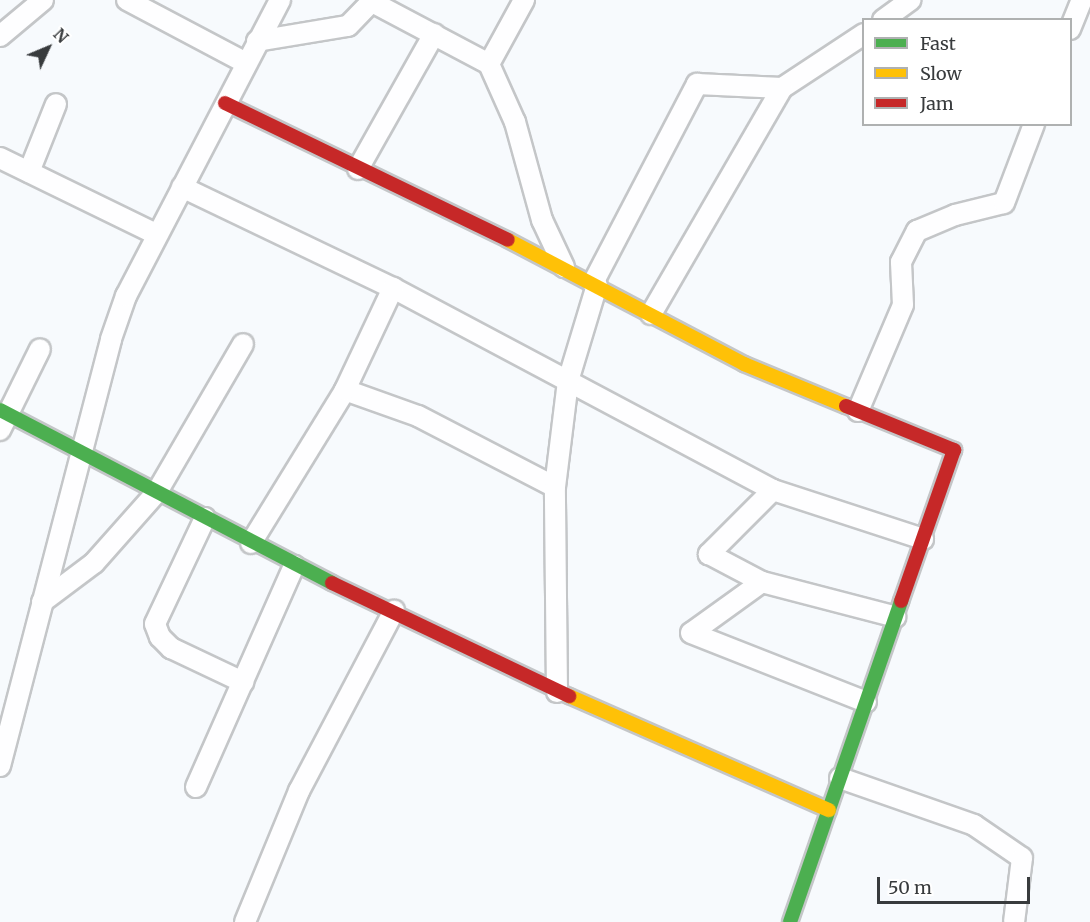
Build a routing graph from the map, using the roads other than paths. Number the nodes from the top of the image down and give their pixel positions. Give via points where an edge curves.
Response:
1 (44, 0) edge
2 (127, 0) edge
3 (280, 0) edge
4 (524, 0) edge
5 (911, 0) edge
6 (1082, 0) edge
7 (372, 1) edge
8 (887, 18) edge
9 (1072, 26) edge
10 (434, 34) junction
11 (862, 35) edge
12 (0, 36) edge
13 (257, 41) junction
14 (246, 63) junction
15 (489, 64) junction
16 (782, 88) junction
17 (225, 103) junction
18 (56, 104) dead end
19 (1033, 126) edge
20 (0, 158) edge
21 (358, 169) junction
22 (29, 172) junction
23 (182, 187) junction
24 (156, 234) junction
25 (564, 267) junction
26 (595, 284) junction
27 (393, 288) junction
28 (651, 314) junction
29 (243, 344) dead end
30 (40, 350) dead end
31 (568, 381) junction
32 (345, 390) junction
33 (858, 411) junction
34 (3, 418) edge
35 (81, 451) junction
36 (555, 487) junction
37 (773, 490) junction
38 (157, 492) junction
39 (205, 518) junction
40 (923, 540) junction
41 (250, 543) junction
42 (294, 566) junction
43 (762, 582) junction
44 (42, 602) junction
45 (394, 611) junction
46 (896, 618) junction
47 (243, 682) junction
48 (557, 692) junction
49 (866, 702) junction
50 (0, 764) edge
51 (840, 778) junction
52 (196, 787) dead end
53 (829, 810) junction
54 (245, 922) edge
55 (790, 922) edge
56 (1014, 922) edge

1 - 12 street
2 - 14 street
3 - 13 street
4 - 15 street
5 - 8 street
6 - 9 street
7 - 10 street
7 - 13 street via 348,26 334,31
10 - 15 street
10 - 21 street
11 - 16 street
13 - 14 street
14 - 17 street
15 - 25 street via 515,122 542,220
16 - 26 street via 697,84
16 - 28 street
17 - 21 street
17 - 23 street
18 - 22 street
19 - 33 street via 1004,203 954,215 917,231 901,262 903,305
20 - 22 street
21 - 25 street
22 - 24 street
23 - 24 street
23 - 27 street
24 - 35 street via 126,296
25 - 26 street
26 - 28 street
26 - 31 street
27 - 31 street
27 - 32 street
28 - 33 street via 744,364
29 - 38 street
30 - 34 street
31 - 36 street
31 - 37 street
32 - 36 street via 418,416
32 - 41 street
33 - 40 street via 954,450
34 - 35 street
35 - 38 street
35 - 44 street
36 - 48 street
37 - 40 street
37 - 43 street via 709,554
38 - 39 street
38 - 44 street via 100,556
39 - 41 street
39 - 47 street via 155,624 160,637 171,648
40 - 46 street
41 - 42 street
42 - 45 street
42 - 47 street
43 - 46 street
43 - 49 street via 691,633
44 - 50 street
45 - 48 street
45 - 54 street via 299,791
46 - 49 street
47 - 52 street
48 - 53 street
49 - 51 street
51 - 53 street
51 - 56 street via 974,825 1022,858
53 - 55 street

